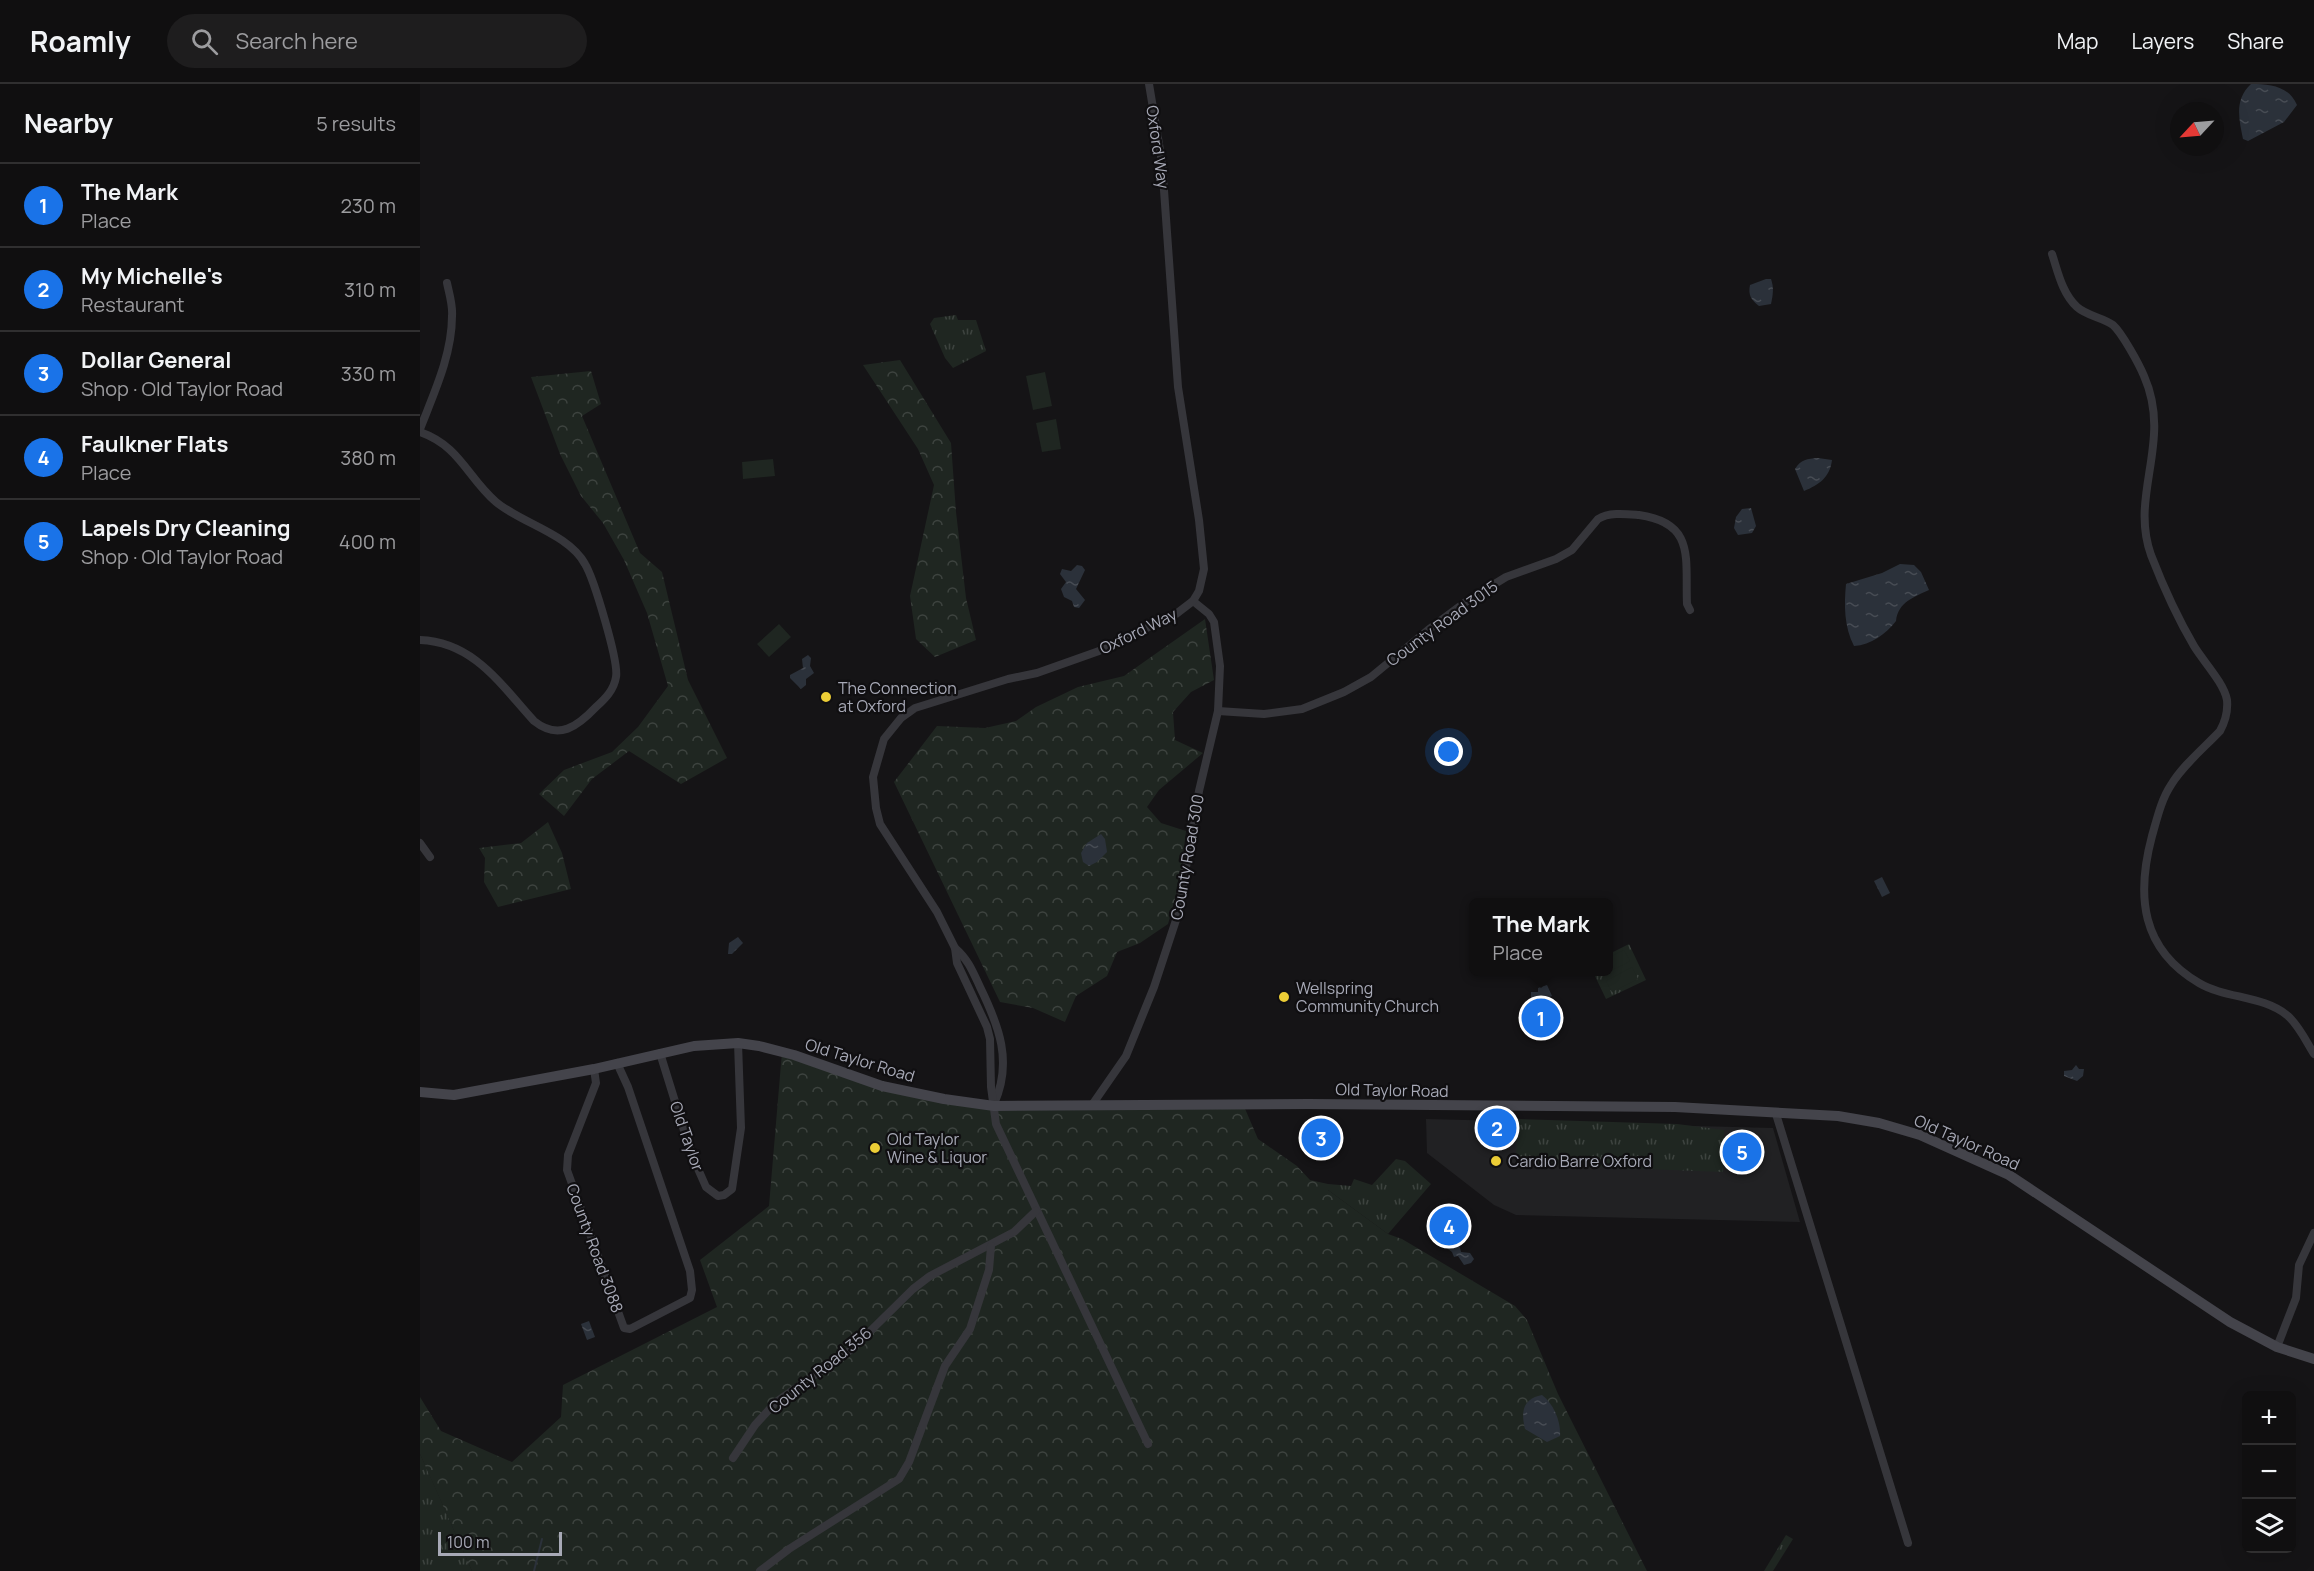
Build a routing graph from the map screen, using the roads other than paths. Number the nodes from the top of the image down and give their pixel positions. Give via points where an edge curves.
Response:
1 (1149, 84) edge
2 (2052, 254) dead end
3 (447, 283) dead end
4 (420, 431) edge
5 (1193, 601) junction
6 (1690, 610) dead end
7 (420, 640) edge
8 (1218, 711) junction
9 (420, 843) edge
10 (430, 857) dead end
11 (955, 948) junction
12 (738, 1043) junction
13 (660, 1053) junction
14 (2314, 1054) edge
15 (617, 1063) junction
16 (594, 1069) junction
17 (420, 1092) edge
18 (1092, 1105) junction
19 (994, 1106) junction
20 (1776, 1114) junction
21 (1036, 1211) junction
22 (2314, 1233) edge
23 (991, 1246) junction
24 (2277, 1347) junction
25 (2314, 1359) edge
26 (1148, 1444) dead end
27 (733, 1458) dead end
28 (1908, 1543) dead end
29 (760, 1571) edge

1 - 5 street, Oxford Way via 1162,162 1178,387 1204,569
2 - 14 street via 2064,290 2076,306 2113,326 2144,376 2155,413 2156,436 2145,497 2145,536 2178,616 2227,699 2225,723 2171,784 2158,815 2145,874 2148,923 2161,950 2183,971 2200,984 2276,1008 2289,1017
3 - 4 street via 453,313 451,336
4 - 7 street via 451,449 495,501 567,544 580,556 591,577 617,676 609,693 579,724 553,730 534,721 466,652
5 - 8 street, County Road 300 via 1214,622 1220,666
5 - 11 street, Oxford Way via 1165,621 1080,658 915,708 884,739 873,777 880,824 937,912
6 - 8 street, County Road 3015 via 1686,553 1676,530 1651,517 1603,516 1572,550 1496,583 1428,630 1371,677 1344,692 1302,709 1264,714
8 - 18 street, County Road 300 via 1199,791 1178,914 1126,1056
9 - 10 street
11 - 19 street, Oxford Way via 957,963 990,1039
11 - 19 street, Oxford Way via 966,957 999,1030 1002,1087
12 - 13 street, Old Taylor Road
12 - 13 street, Old Taylor via 741,1128 732,1189 718,1196 706,1187 691,1153
12 - 19 street, Old Taylor Road via 794,1055 882,1086
13 - 15 street, Old Taylor Road
15 - 16 street, Old Taylor Road
15 - 16 street, County Road 3088 via 690,1271 692,1290 690,1298 630,1329 624,1328 567,1170 568,1155 596,1083
16 - 17 street, Old Taylor Road via 454,1095
18 - 19 street, Old Taylor Road
18 - 20 street, Old Taylor Road via 1675,1107
19 - 21 street via 996,1124
20 - 24 street, Old Taylor Road via 1838,1116 1879,1123 1957,1150 2009,1175 2191,1298
20 - 28 street
21 - 23 street, County Road 356 via 1014,1232
21 - 26 street
22 - 24 street via 2299,1265 2296,1298
23 - 27 street, County Road 356 via 930,1276 913,1289 852,1349 776,1402
23 - 29 street via 989,1270 970,1329 945,1366 899,1479
24 - 25 street, Old Taylor Road

